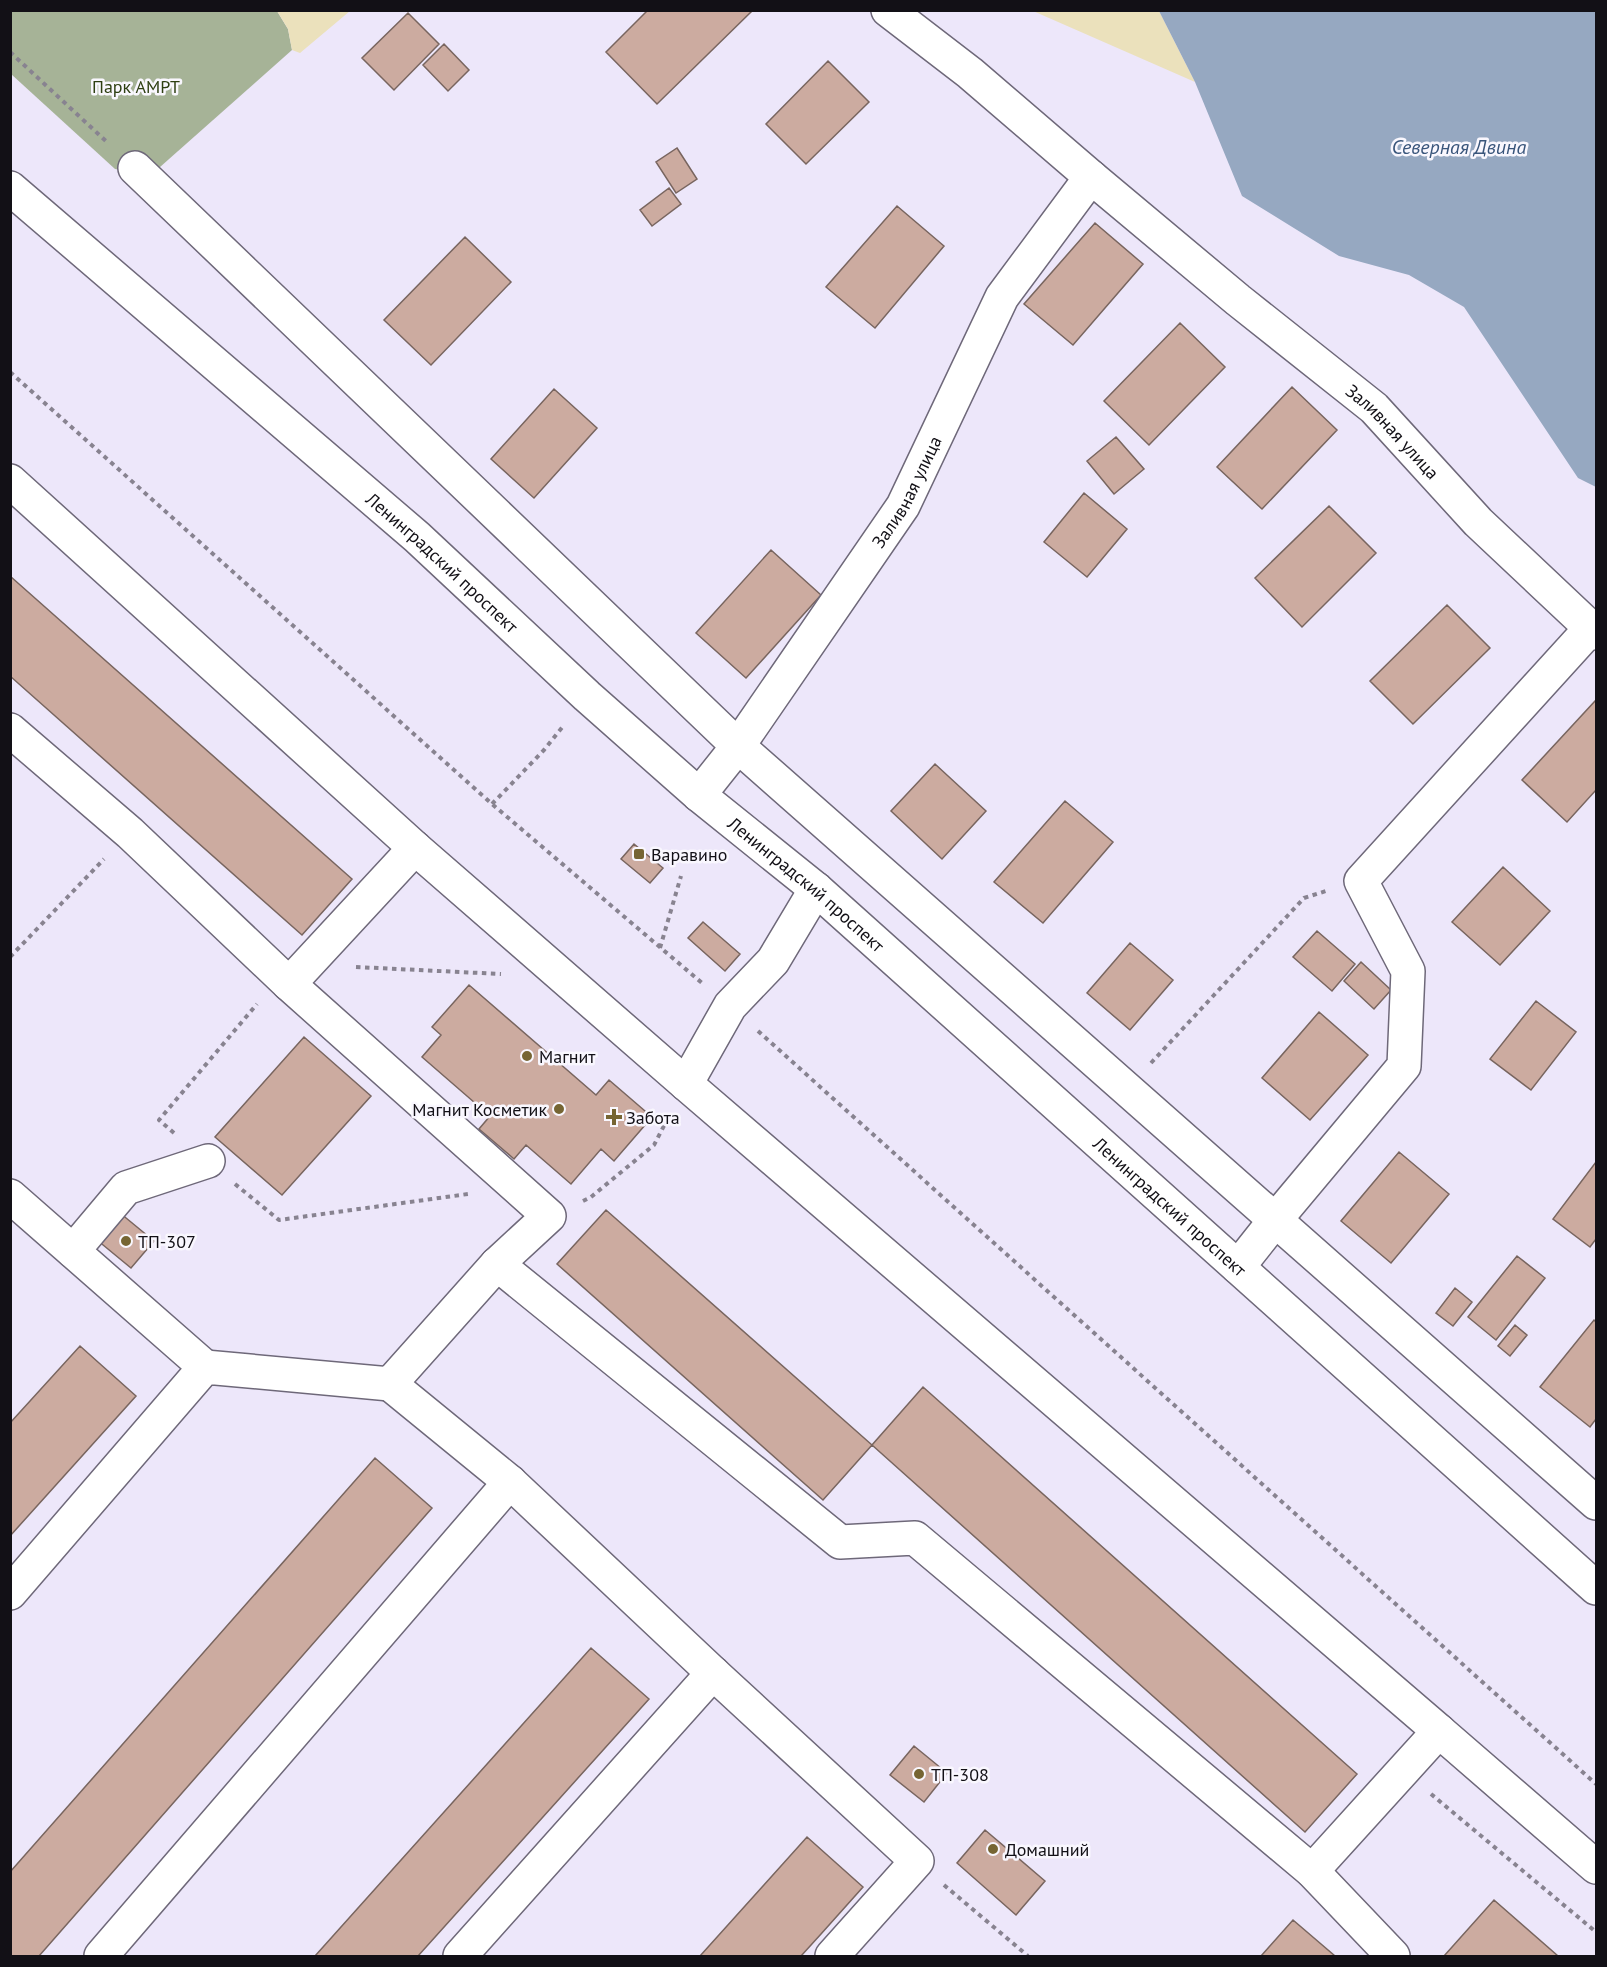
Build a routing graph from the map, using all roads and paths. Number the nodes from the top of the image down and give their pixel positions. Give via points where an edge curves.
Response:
1 (888, 10) edge
2 (10, 52) edge
3 (135, 168) joint
4 (1091, 177) junction
5 (10, 188) edge
6 (10, 372) edge
7 (10, 481) edge
8 (1594, 631) edge
9 (587, 696) junction
10 (10, 730) edge
11 (738, 746) junction
12 (699, 795) junction
13 (492, 804) junction
14 (130, 832) junction
15 (415, 848) junction
16 (681, 876) dead end
17 (1361, 880) junction
18 (816, 889) junction
19 (660, 948) junction
20 (10, 957) edge
21 (506, 974) dead end
22 (293, 975) junction
23 (730, 1006) junction
24 (686, 1084) junction
25 (1126, 1089) junction
26 (208, 1161) junction
27 (517, 1187) junction
28 (12, 1200) edge
29 (549, 1216) junction
30 (1276, 1219) junction
31 (73, 1251) junction
32 (497, 1264) junction
33 (1238, 1267) junction
34 (205, 1367) junction
35 (390, 1384) junction
36 (510, 1482) junction
37 (1596, 1503) edge
38 (1596, 1588) edge
39 (10, 1593) edge
40 (713, 1673) junction
41 (1439, 1731) junction
42 (1402, 1770) junction
43 (1596, 1784) edge
44 (916, 1861) junction
45 (1596, 1868) edge
46 (1312, 1871) junction
47 (1596, 1932) edge
48 (101, 1956) edge
49 (460, 1956) edge
50 (832, 1956) edge
51 (1028, 1956) edge
52 (1393, 1956) edge

1 - 4 main road, Заливная улица via 970,73
2 - 3 path
3 - 11 main road
4 - 8 main road, Заливная улица via 1374,408 1478,522
4 - 11 main road, Заливная улица via 1002,297 903,506
5 - 9 main road, Ленинградский проспект via 417,537
6 - 13 path
7 - 15 main road
8 - 17 main road
9 - 12 main road, Ленинградский проспект
9 - 13 path via 544,750
10 - 14 main road
11 - 12 main road, Заливная улица
11 - 25 main road
12 - 18 main road, Ленинградский проспект
13 - 19 path
14 - 20 path
14 - 22 main road
15 - 22 main road
15 - 24 main road
16 - 19 path
17 - 25 path via 1304,898
17 - 30 main road via 1408,971 1404,1066
18 - 23 main road via 773,961
18 - 33 main road, Ленинградский проспект
19 - 23 path
21 - 22 path
22 - 26 path via 159,1120
22 - 27 main road
23 - 24 main road
23 - 43 path
24 - 29 path via 654,1145 591,1197
24 - 41 main road
25 - 30 main road
26 - 27 path via 279,1220
26 - 31 main road via 126,1188
27 - 29 main road
28 - 31 main road
29 - 32 main road
30 - 33 main road
30 - 37 main road
31 - 34 main road
32 - 35 main road
32 - 46 main road via 840,1542 915,1538
33 - 38 main road, Ленинградский проспект
34 - 35 main road
34 - 39 main road
35 - 36 main road
36 - 40 main road
36 - 48 main road
40 - 44 main road
40 - 49 main road
41 - 42 main road
41 - 45 main road
42 - 46 main road
42 - 47 path
44 - 50 main road
44 - 51 path
46 - 52 main road

